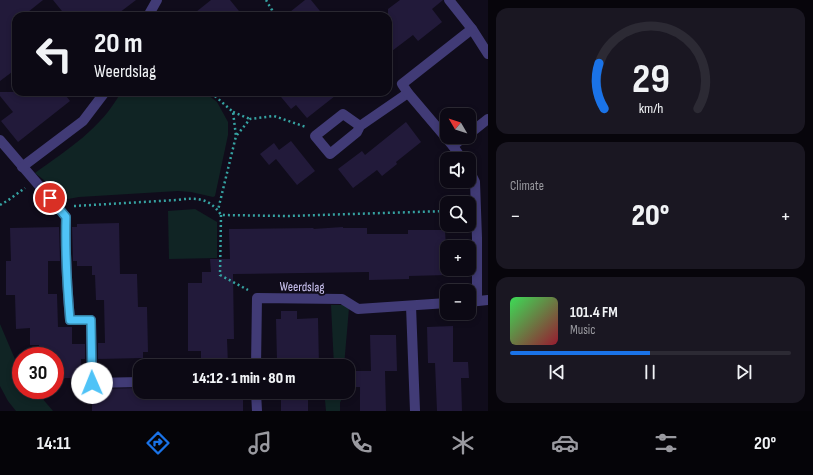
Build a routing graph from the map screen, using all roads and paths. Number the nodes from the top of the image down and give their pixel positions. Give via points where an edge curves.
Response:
1 (157, 0) edge
2 (266, 0) edge
3 (449, 0) edge
4 (150, 12) edge
5 (273, 12) edge
6 (472, 29) junction
7 (488, 54) edge
8 (408, 93) junction
9 (102, 96) edge
10 (215, 96) edge
11 (233, 112) junction
12 (250, 119) junction
13 (488, 119) edge
14 (360, 126) junction
15 (476, 128) edge
16 (236, 136) junction
17 (315, 136) junction
18 (0, 140) edge
19 (455, 144) edge
20 (453, 146) junction
21 (457, 152) edge
22 (22, 167) junction
23 (35, 180) junction
24 (475, 188) edge
25 (0, 205) edge
26 (58, 207) junction
27 (218, 210) junction
28 (440, 211) edge
29 (221, 215) junction
30 (474, 284) edge
31 (257, 298) junction
32 (488, 300) edge
33 (476, 301) edge
34 (440, 304) edge
35 (411, 306) junction
36 (256, 359) edge
37 (133, 382) edge
38 (256, 399) edge
39 (257, 411) edge
40 (415, 411) edge

1 - 4 street
2 - 5 path
3 - 6 street
6 - 7 street
6 - 8 street via 402,84
8 - 14 street
8 - 20 street
9 - 22 street via 83,121
10 - 11 path
11 - 12 path
11 - 16 path
12 - 16 path
12 - 17 path via 274,116 305,126
13 - 15 street
14 - 17 street via 343,114
14 - 17 street via 357,132 330,154
16 - 27 path
18 - 22 street
19 - 20 street
20 - 21 street
22 - 23 street
23 - 25 path
23 - 26 street
24 - 30 street via 477,238
26 - 27 path via 189,198 205,200
26 - 37 street via 66,217 65,246 70,320 91,320 92,383
27 - 29 path
28 - 29 path via 288,216
29 - 31 path via 220,275
31 - 35 street, Weerdslag via 342,300 358,309
31 - 36 street
32 - 33 street
34 - 35 street, Weerdslag
35 - 40 street
38 - 39 street

